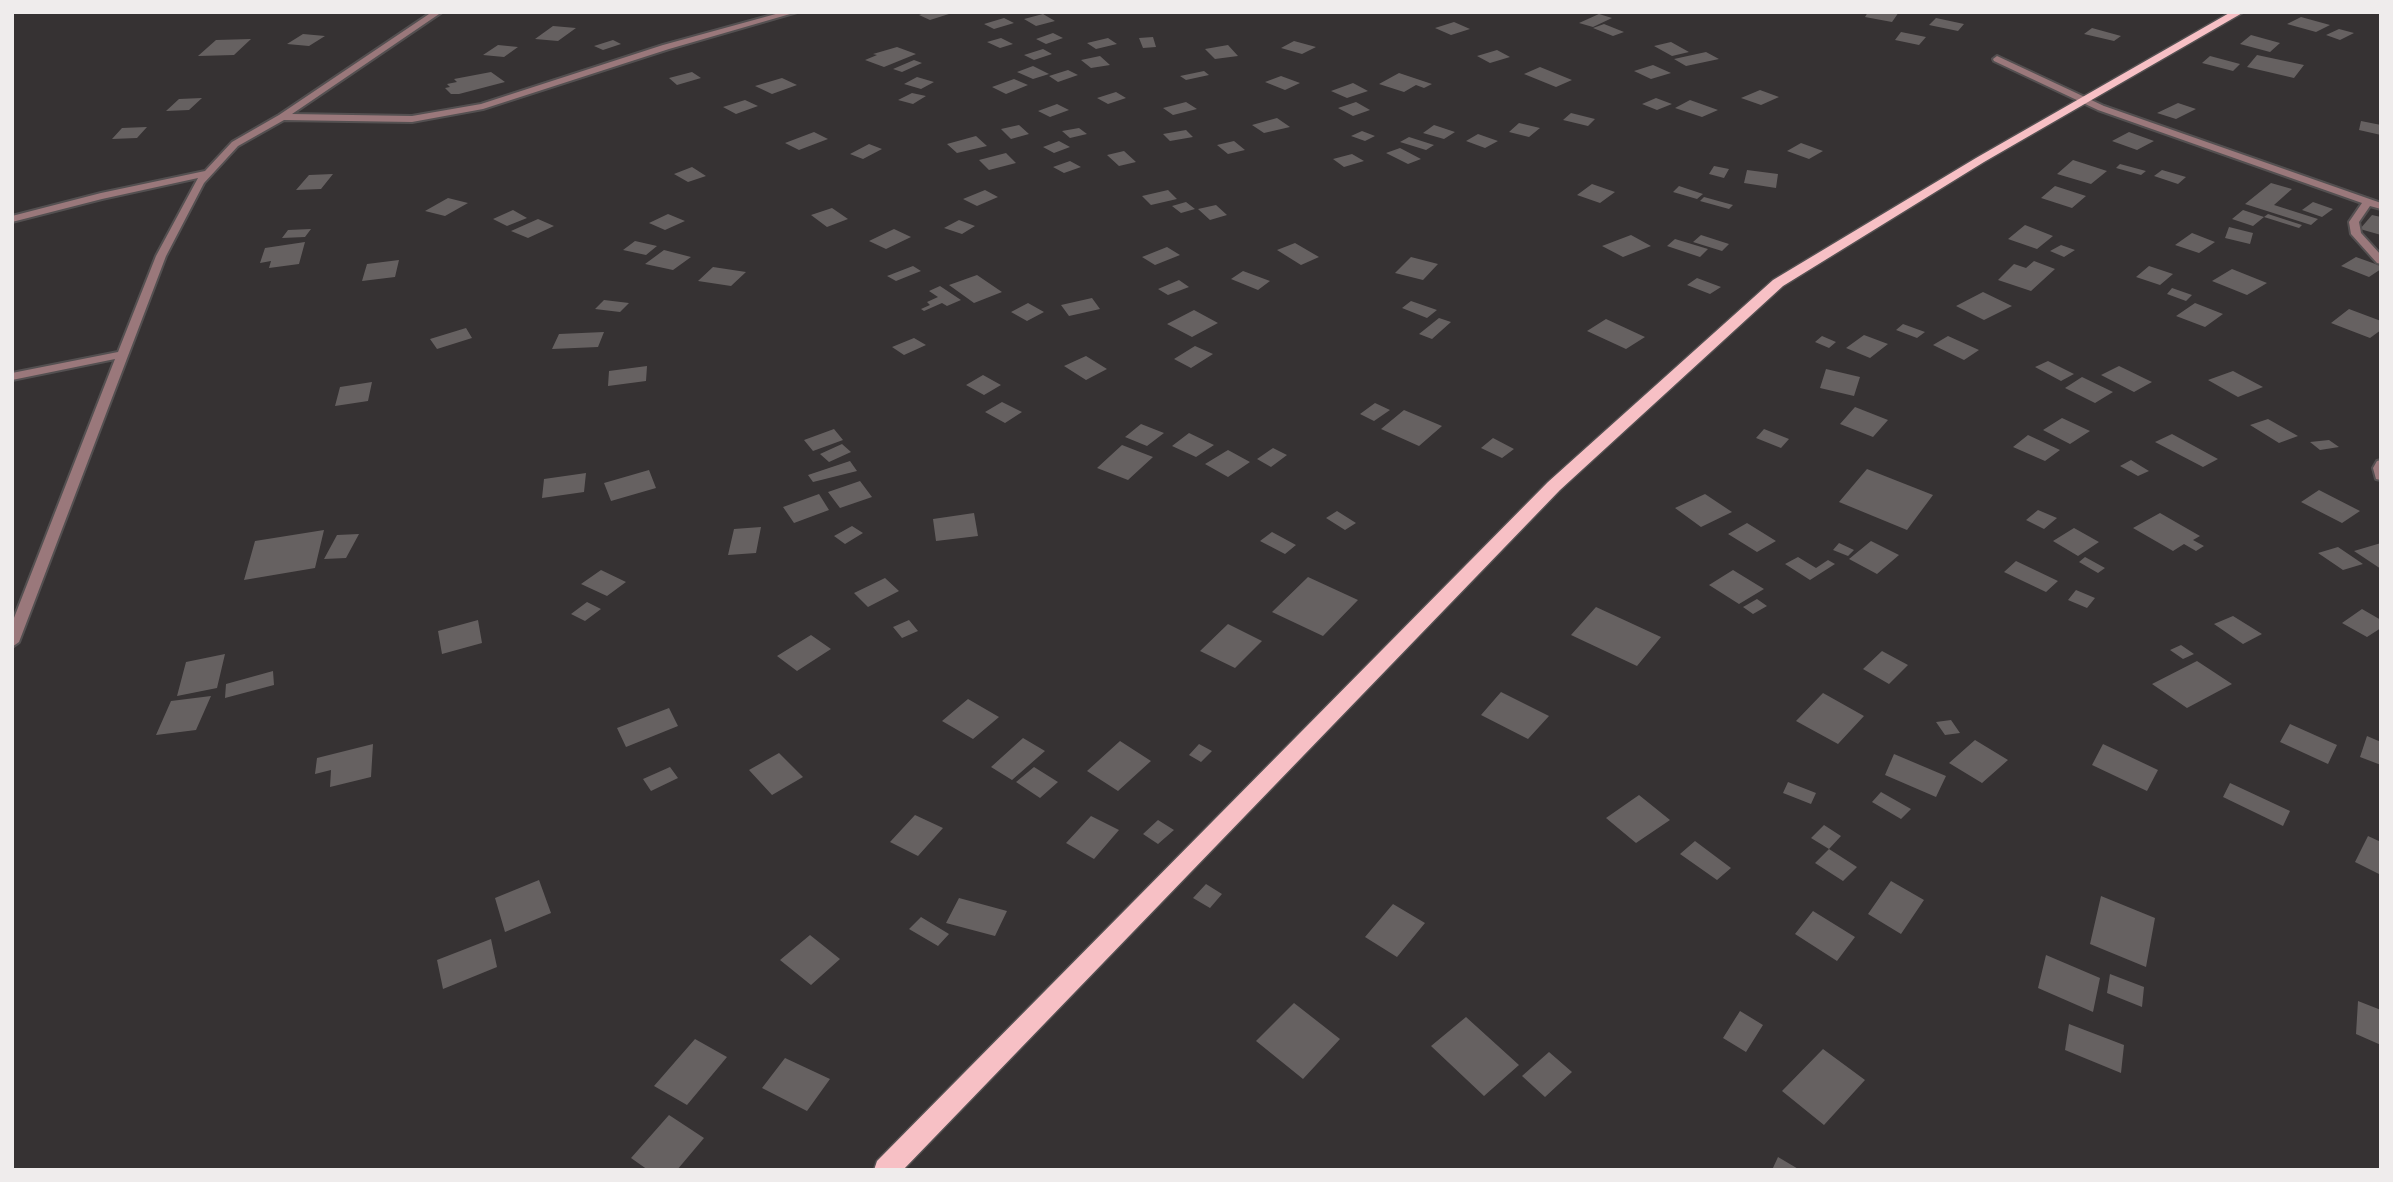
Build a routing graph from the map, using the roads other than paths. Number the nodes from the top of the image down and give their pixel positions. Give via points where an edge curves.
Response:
1 (438, 12) edge
2 (793, 12) edge
3 (2239, 12) edge
4 (1997, 60) dead end
5 (2086, 100) junction
6 (282, 117) junction
7 (208, 173) junction
8 (2368, 202) junction
9 (2381, 206) edge
10 (12, 219) edge
11 (2381, 261) edge
12 (123, 354) junction
13 (12, 377) edge
14 (2381, 464) edge
15 (2381, 476) edge
16 (12, 642) edge
17 (886, 1170) edge

1 - 6 street
2 - 6 street via 483,106 412,119
3 - 5 main road
4 - 5 street
5 - 8 street
5 - 17 main road via 1778,283 1554,486
6 - 7 street via 235,144
7 - 10 street
7 - 12 street via 161,256
8 - 9 street
8 - 11 street via 2354,222 2356,234
12 - 13 street
12 - 16 street
14 - 15 street

